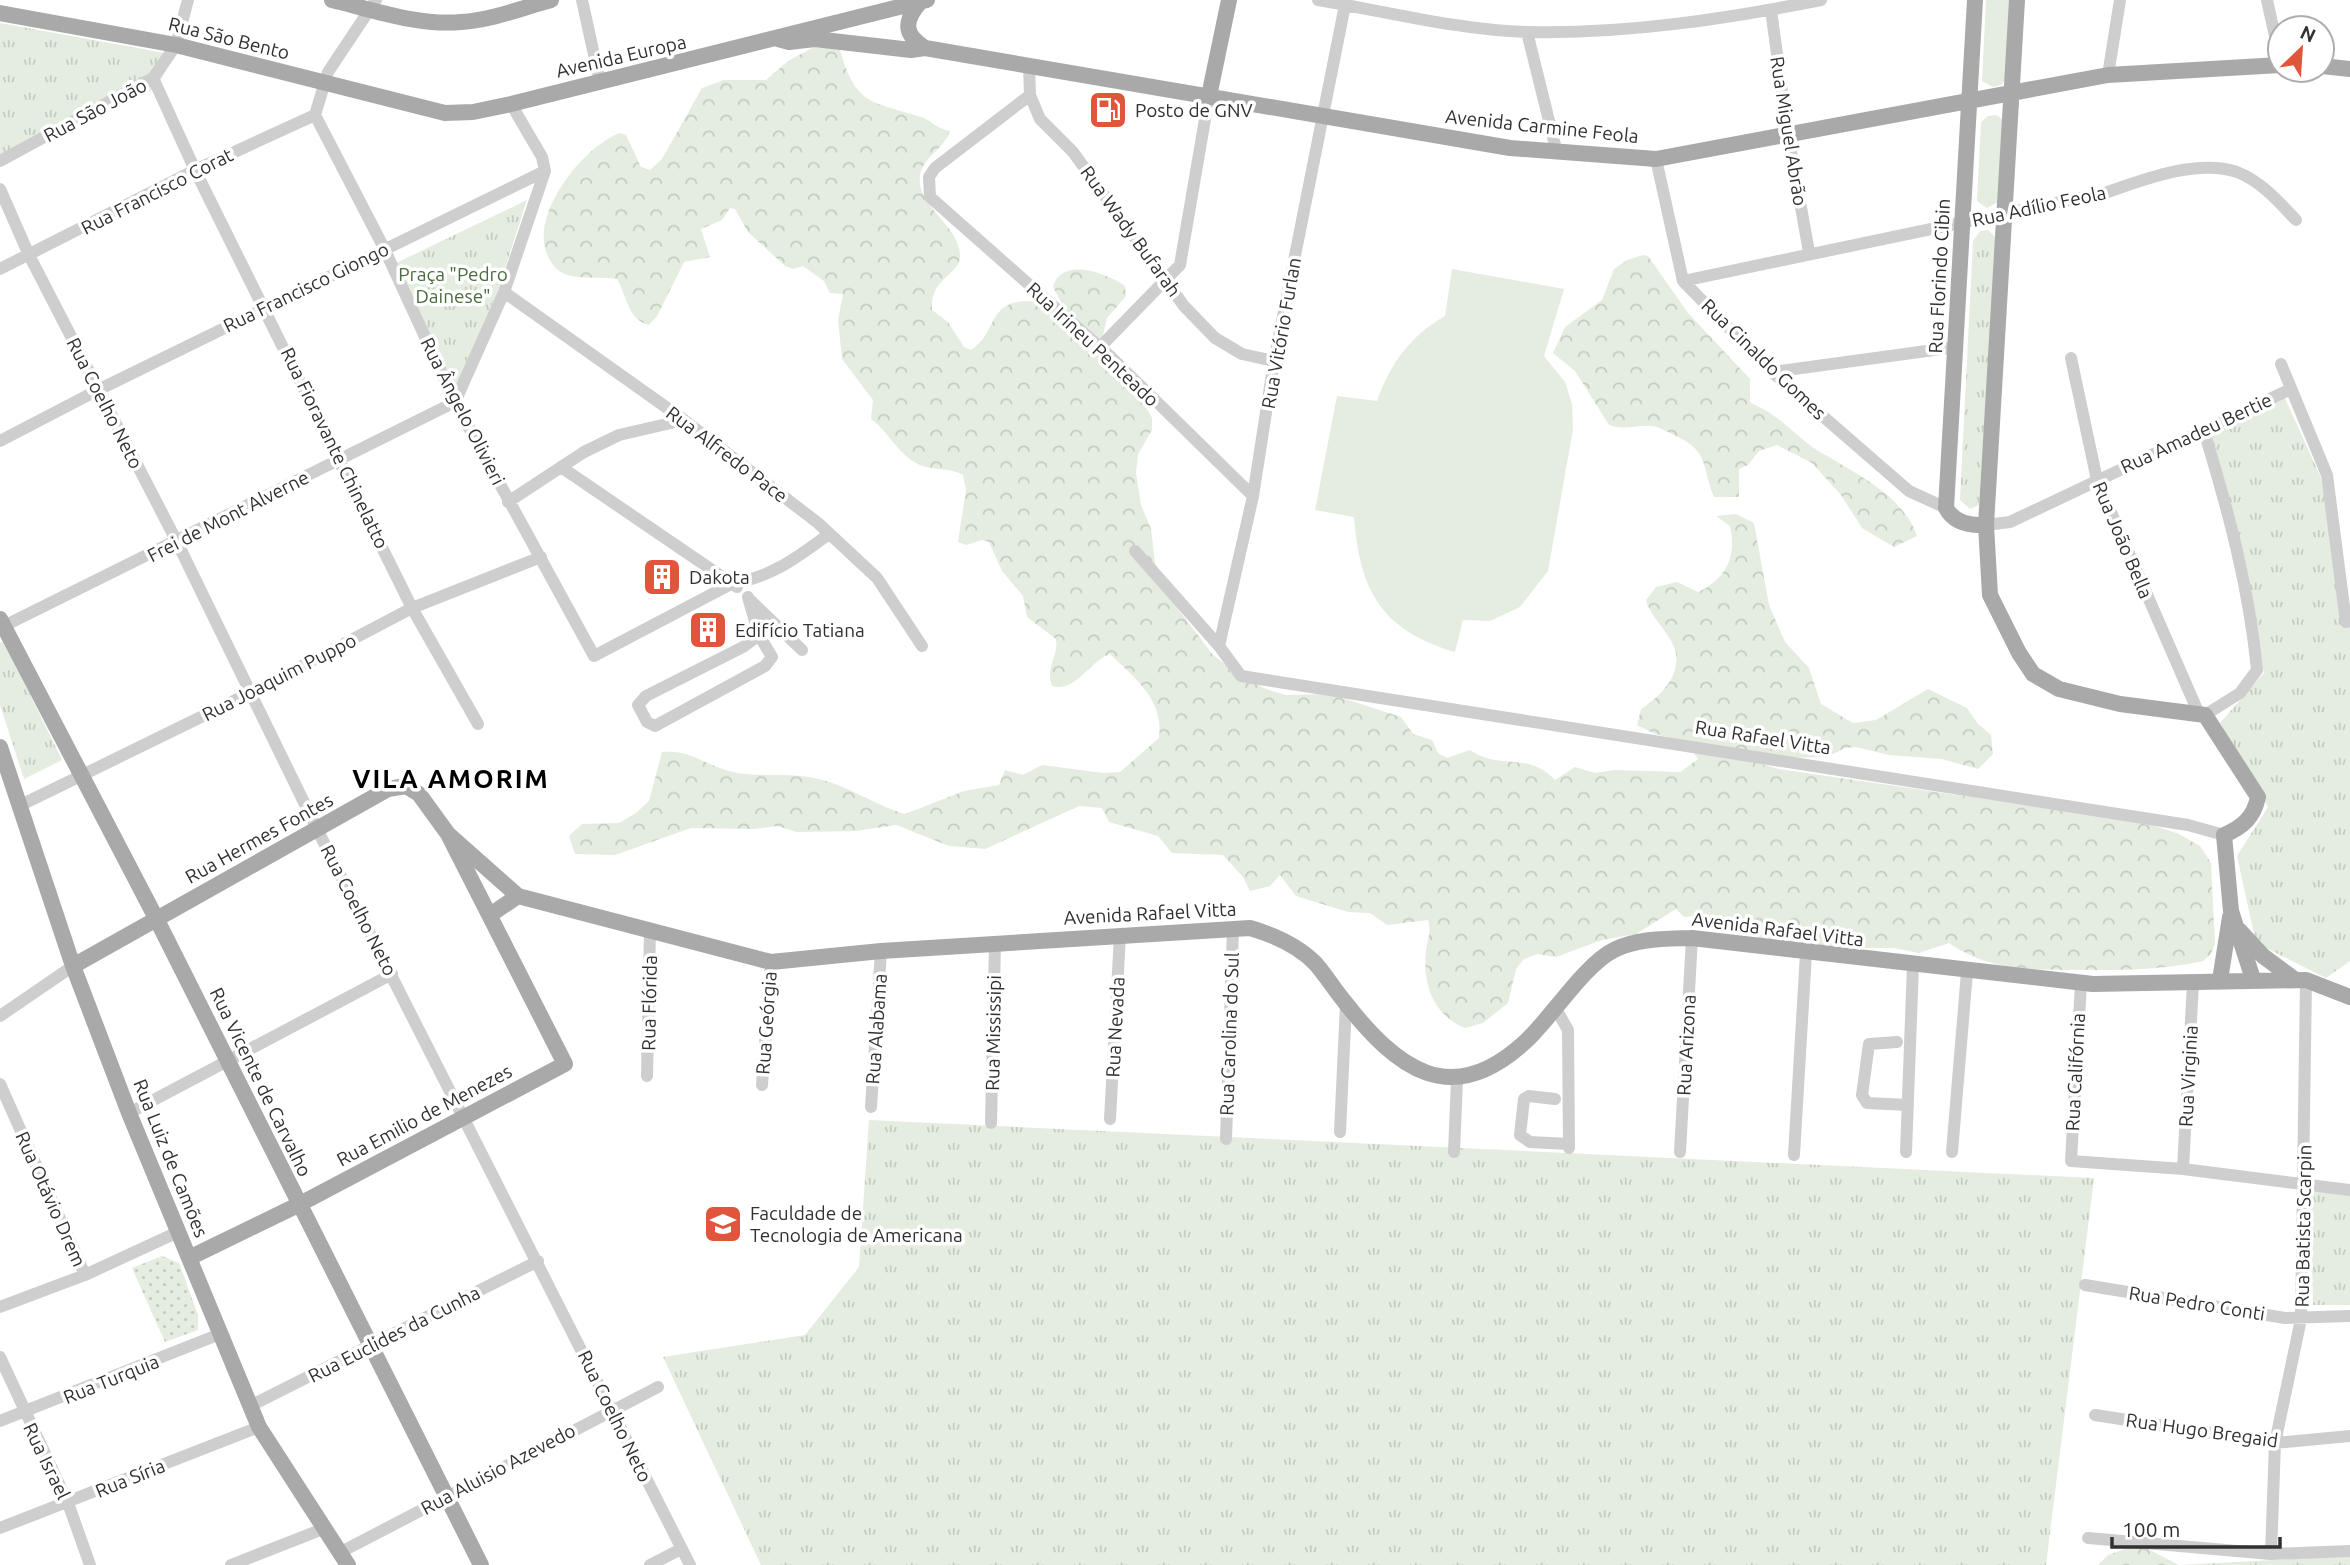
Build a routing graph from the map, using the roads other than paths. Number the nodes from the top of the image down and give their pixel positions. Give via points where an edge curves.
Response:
1 (188, 0) edge
2 (332, 0) edge
3 (551, 0) edge
4 (582, 0) edge
5 (1229, 0) edge
6 (1318, 0) edge
7 (1821, 0) edge
8 (1975, 0) edge
9 (2017, 0) edge
10 (2120, 0) edge
11 (923, 1) edge
12 (372, 4) edge
13 (1345, 5) junction
14 (1771, 10) junction
15 (0, 13) edge
16 (1527, 32) junction
17 (778, 38) junction
18 (176, 45) junction
19 (925, 48) junction
20 (1029, 65) junction
21 (2266, 66) edge
22 (2108, 75) junction
23 (153, 78) junction
24 (600, 82) junction
25 (323, 84) junction
26 (1030, 95) junction
27 (2012, 95) junction
28 (1209, 96) junction
29 (1969, 102) junction
30 (511, 104) junction
31 (315, 115) junction
32 (1322, 118) junction
33 (1788, 135) junction
34 (1558, 153) junction
35 (1656, 159) junction
36 (0, 161) edge
37 (195, 170) junction
38 (545, 171) junction
39 (0, 189) edge
40 (2005, 214) junction
41 (2296, 220) dead end
42 (1964, 222) junction
43 (384, 248) junction
44 (1809, 252) junction
45 (29, 255) junction
46 (0, 270) edge
47 (1164, 279) junction
48 (1683, 281) junction
49 (504, 292) junction
50 (265, 307) junction
51 (1100, 347) junction
52 (1956, 347) junction
53 (2071, 358) dead end
54 (1275, 360) junction
55 (2281, 364) dead end
56 (1772, 372) junction
57 (2291, 389) junction
58 (98, 390) junction
59 (455, 402) junction
60 (684, 420) junction
61 (2204, 431) junction
62 (0, 441) edge
63 (341, 460) junction
64 (561, 467) junction
65 (2096, 480) junction
66 (1253, 496) junction
67 (508, 502) junction
68 (1946, 508) junction
69 (1986, 525) junction
70 (829, 534) junction
71 (177, 542) junction
72 (1135, 551) dead end
73 (541, 556) junction
74 (733, 583) junction
75 (748, 597) junction
76 (412, 608) junction
77 (2348, 621) edge
78 (1, 624) edge
79 (758, 635) junction
80 (922, 646) dead end
81 (1219, 646) junction
82 (802, 650) dead end
83 (250, 693) junction
84 (2202, 714) junction
85 (478, 724) dead end
86 (0, 747) edge
87 (80, 776) junction
88 (6, 788) edge
89 (21, 805) junction
90 (317, 829) junction
91 (448, 834) junction
92 (2224, 835) junction
93 (518, 896) junction
94 (490, 915) junction
95 (2233, 918) junction
96 (157, 920) junction
97 (1233, 929) junction
98 (650, 930) junction
99 (1120, 934) junction
100 (1692, 938) junction
101 (996, 944) junction
102 (881, 951) junction
103 (1806, 953) junction
104 (771, 962) junction
105 (1913, 965) junction
106 (73, 966) junction
107 (1967, 972) junction
108 (393, 974) junction
109 (2253, 979) junction
110 (2220, 980) junction
111 (2300, 980) junction
112 (2081, 983) junction
113 (2193, 984) junction
114 (2350, 997) edge
115 (1346, 1004) junction
116 (1556, 1009) junction
117 (0, 1016) edge
118 (1897, 1042) dead end
119 (228, 1062) junction
120 (565, 1064) joint
121 (647, 1076) dead end
122 (1457, 1080) junction
123 (0, 1084) edge
124 (762, 1085) dead end
125 (1555, 1099) dead end
126 (1908, 1105) junction
127 (871, 1107) dead end
128 (129, 1112) junction
129 (466, 1118) junction
130 (1110, 1119) dead end
131 (991, 1123) dead end
132 (1340, 1132) dead end
133 (1226, 1139) dead end
134 (1454, 1152) dead end
135 (1680, 1152) dead end
136 (1906, 1152) dead end
137 (1952, 1152) dead end
138 (1794, 1154) dead end
139 (2183, 1169) junction
140 (2302, 1183) junction
141 (2350, 1190) edge
142 (299, 1205) junction
143 (178, 1232) junction
144 (189, 1258) junction
145 (538, 1261) junction
146 (85, 1275) junction
147 (2085, 1284) dead end
148 (0, 1307) edge
149 (2350, 1316) edge
150 (2301, 1319) junction
151 (220, 1334) junction
152 (370, 1346) junction
153 (0, 1357) edge
154 (658, 1387) dead end
155 (250, 1406) junction
156 (612, 1409) junction
157 (24, 1414) junction
158 (2095, 1415) dead end
159 (0, 1422) edge
160 (259, 1427) junction
161 (2350, 1436) edge
162 (2275, 1443) junction
163 (446, 1497) junction
164 (68, 1503) junction
165 (0, 1528) edge
166 (323, 1529) junction
167 (2088, 1538) dead end
168 (681, 1549) junction
169 (2350, 1550) edge
170 (2271, 1554) junction
171 (343, 1559) edge
172 (90, 1565) edge
173 (231, 1565) edge
174 (481, 1565) edge
175 (650, 1565) edge
176 (690, 1565) edge

1 - 18 street, Rua São João
2 - 12 main road
3 - 12 main road via 458,23 434,22
4 - 24 street
5 - 28 main road
6 - 13 street
7 - 14 street
8 - 29 main road, Rua Florindo Cibin
9 - 27 main road
10 - 22 street
11 - 17 main road, Avenida Europa
11 - 19 main road via 907,23 913,41
12 - 25 street
13 - 16 street
13 - 32 street, Rua Vitório Furlan
14 - 16 street via 1639,27
14 - 33 street, Rua Miguel Abrão
15 - 18 main road, Rua São Bento
16 - 34 street
17 - 19 main road, Avenida Carmine Feola
17 - 24 main road, Avenida Europa
18 - 23 street, Rua São João
18 - 25 main road, Rua São Bento
19 - 20 main road, Avenida Carmine Feola
20 - 26 street, Rua Wady Bufarah
20 - 28 main road, Avenida Carmine Feola
21 - 22 main road, Avenida Carmine Feola
22 - 27 main road, Avenida Carmine Feola
23 - 36 street, Rua São João
23 - 37 street, Rua Fioravante Chinelatto
24 - 30 main road, Avenida Europa
25 - 30 main road, Avenida Europa via 446,113
25 - 31 street
26 - 47 street, Rua Wady Bufarah via 1040,119 1073,152
26 - 51 street, Rua Irineu Penteado via 935,167 929,177 930,197
27 - 29 main road, Avenida Carmine Feola
27 - 40 main road
28 - 32 main road, Avenida Carmine Feola
28 - 47 street via 1180,265
29 - 33 main road, Avenida Carmine Feola
29 - 42 main road, Rua Florindo Cibin
30 - 38 street via 542,157
31 - 37 street, Rua Francisco Corat
31 - 43 street, Rua Ângelo Olivieri
32 - 34 main road, Avenida Carmine Feola
32 - 54 street, Rua Vitório Furlan
33 - 35 main road, Avenida Carmine Feola
33 - 44 street, Rua Miguel Abrão
34 - 35 main road, Avenida Carmine Feola
35 - 48 street
37 - 45 street, Rua Francisco Corat
37 - 50 street, Rua Fioravante Chinelatto
38 - 43 street, Rua Francisco Giongo
38 - 49 street
39 - 45 street, Rua Coelho Neto
40 - 41 street, Rua Adílio Feola via 2108,192 2148,177 2202,169 2236,172 2264,188
40 - 42 street, Rua Adílio Feola
40 - 69 main road
42 - 44 street, Rua Adílio Feola
42 - 52 main road, Rua Florindo Cibin
43 - 50 street, Rua Francisco Giongo
43 - 59 street, Rua Ângelo Olivieri
44 - 48 street, Rua Adílio Feola
45 - 46 street, Rua Francisco Corat
45 - 58 street, Rua Coelho Neto
47 - 51 street
47 - 54 street, Rua Wady Bufarah via 1215,338 1242,354
48 - 56 street, Rua Cinaldo Gomes
49 - 59 street
49 - 60 street, Rua Alfredo Pace
50 - 58 street, Rua Francisco Giongo
50 - 63 street, Rua Fioravante Chinelatto
51 - 66 street, Rua Irineu Penteado
52 - 56 street
52 - 68 main road, Rua Florindo Cibin
53 - 65 street, Rua João Bella
54 - 66 street, Rua Vitório Furlan
55 - 57 street
56 - 68 street, Rua Cinaldo Gomes via 1909,491
57 - 61 street, Rua Amadeu Bertie
57 - 77 street via 2327,475
58 - 62 street, Rua Francisco Giongo
58 - 71 street, Rua Coelho Neto
59 - 63 street, Frei de Mont Alverne
59 - 67 street, Rua Ângelo Olivieri
60 - 64 street via 619,435
60 - 70 street, Rua Alfredo Pace
61 - 65 street, Rua Amadeu Bertie
61 - 84 street via 2234,531 2252,617 2256,670 2240,693
63 - 71 street, Frei de Mont Alverne
63 - 76 street, Rua Fioravante Chinelatto
64 - 67 street
64 - 74 street
65 - 69 street, Rua Amadeu Bertie via 2010,522
65 - 84 street, Rua João Bella
66 - 81 street, Rua Vitório Furlan
67 - 73 street, Rua Ângelo Olivieri
68 - 69 main road via 1958,521
69 - 84 main road via 1990,595 2033,674 2059,689 2120,704
70 - 74 street via 757,580
70 - 80 street, Rua Alfredo Pace via 877,578
71 - 78 street, Frei de Mont Alverne
71 - 83 street, Rua Coelho Neto
72 - 81 street
73 - 74 street, Rua Ângelo Olivieri via 594,656
73 - 76 street, Rua Joaquim Puppo
74 - 75 street
75 - 79 street
75 - 82 street
76 - 83 street, Rua Joaquim Puppo
76 - 85 street, Rua Fioravante Chinelatto
78 - 87 main road, Rua Vicente de Carvalho
79 - 79 street via 646,695 638,705 647,722 655,726 765,666 772,657
81 - 92 street, Rua Rafael Vitta via 1241,676 2189,825
83 - 87 street, Rua Joaquim Puppo
83 - 90 street, Rua Coelho Neto
84 - 92 main road via 2258,797 2255,811 2241,828
86 - 88 main road, Rua Luiz de Camões
87 - 89 street, Rua Joaquim Puppo
87 - 96 main road, Rua Vicente de Carvalho
88 - 89 main road, Rua Luiz de Camões
89 - 106 main road, Rua Luiz de Camões
90 - 91 main road, Rua Hermes Fontes via 388,789 406,786 419,794
90 - 96 main road, Rua Hermes Fontes
90 - 108 street, Rua Coelho Neto
91 - 93 main road, Avenida Rafael Vitta
91 - 94 main road, Rua Hermes Fontes
92 - 95 main road
93 - 94 main road
93 - 98 main road, Avenida Rafael Vitta
94 - 120 main road, Rua Hermes Fontes
95 - 109 main road
95 - 110 main road
95 - 111 main road via 2263,956
96 - 106 main road, Rua Hermes Fontes
96 - 119 main road, Rua Vicente de Carvalho
97 - 99 main road, Avenida Rafael Vitta
97 - 115 main road, Avenida Rafael Vitta via 1250,928 1280,937 1314,962
97 - 133 street, Rua Carolina do Sul
98 - 104 main road, Avenida Rafael Vitta
98 - 121 street, Rua Flórida
99 - 101 main road, Avenida Rafael Vitta
99 - 130 street, Rua Nevada
100 - 103 main road, Avenida Rafael Vitta
100 - 116 main road, Avenida Rafael Vitta via 1651,940 1614,950
100 - 135 street, Rua Arizona
101 - 102 main road, Avenida Rafael Vitta
101 - 131 street, Rua Mississipi
102 - 104 main road, Avenida Rafael Vitta
102 - 127 street, Rua Alabama
103 - 105 main road, Avenida Rafael Vitta
103 - 138 street
104 - 124 street, Rua Geórgia
105 - 107 main road, Avenida Rafael Vitta
105 - 126 street
106 - 117 street
106 - 128 main road, Rua Luiz de Camões
107 - 112 main road, Avenida Rafael Vitta
107 - 137 street
108 - 119 street
108 - 129 street, Rua Coelho Neto
109 - 110 main road, Avenida Rafael Vitta
109 - 111 main road, Avenida Rafael Vitta
110 - 113 main road, Avenida Rafael Vitta
111 - 114 main road, Avenida Rafael Vitta
111 - 140 street, Rua Batista Scarpin
112 - 113 main road, Avenida Rafael Vitta
112 - 139 street, Rua Califórnia via 2071,1161
113 - 139 street, Rua Virginia
115 - 122 main road, Avenida Rafael Vitta via 1391,1053 1416,1070
115 - 132 street
116 - 122 main road, Avenida Rafael Vitta via 1507,1059
116 - 125 street via 1568,1030 1569,1146 1530,1142 1520,1135 1524,1100 1529,1096
118 - 126 street via 1869,1044 1862,1095 1875,1105
119 - 128 street
119 - 142 main road, Rua Vicente de Carvalho
120 - 129 main road, Rua Emilio de Menezes
122 - 134 street
123 - 146 street, Rua Otávio Drem
126 - 136 street
128 - 143 main road, Rua Luiz de Camões
129 - 142 main road, Rua Emilio de Menezes
129 - 145 street, Rua Coelho Neto
139 - 140 street
140 - 141 street
140 - 150 street, Rua Batista Scarpin
142 - 144 main road, Rua Emilio de Menezes
142 - 152 main road, Rua Vicente de Carvalho
143 - 144 main road, Rua Luiz de Camões
143 - 146 street
144 - 151 main road, Rua Luiz de Camões
145 - 152 street, Rua Euclides da Cunha
145 - 156 street, Rua Coelho Neto
146 - 148 street
147 - 150 street, Rua Pedro Conti
149 - 150 street, Rua Pedro Conti
150 - 162 street, Rua Batista Scarpin
151 - 155 main road, Rua Luiz de Camões
151 - 157 street, Rua Turquia
152 - 155 street, Rua Euclides da Cunha
152 - 163 main road, Rua Vicente de Carvalho
153 - 157 street, Rua Israel
154 - 156 street, Rua Aluisio Azevedo
155 - 160 main road, Rua Luiz de Camões
156 - 163 street, Rua Aluisio Azevedo
156 - 168 street, Rua Coelho Neto
157 - 159 street, Rua Turquia
157 - 164 street, Rua Israel
158 - 162 street, Rua Hugo Bregaid
160 - 164 street, Rua Síria
160 - 166 main road, Rua Luiz de Camões
161 - 162 street, Rua Hugo Bregaid
162 - 170 street, Rua Batista Scarpin
163 - 171 street, Rua Aluisio Azevedo
163 - 174 main road, Rua Vicente de Carvalho
164 - 165 street, Rua Síria
164 - 172 street, Rua Israel
166 - 171 main road, Rua Luiz de Camões
166 - 173 street
167 - 170 street
168 - 175 street
168 - 176 street, Rua Coelho Neto
169 - 170 street

